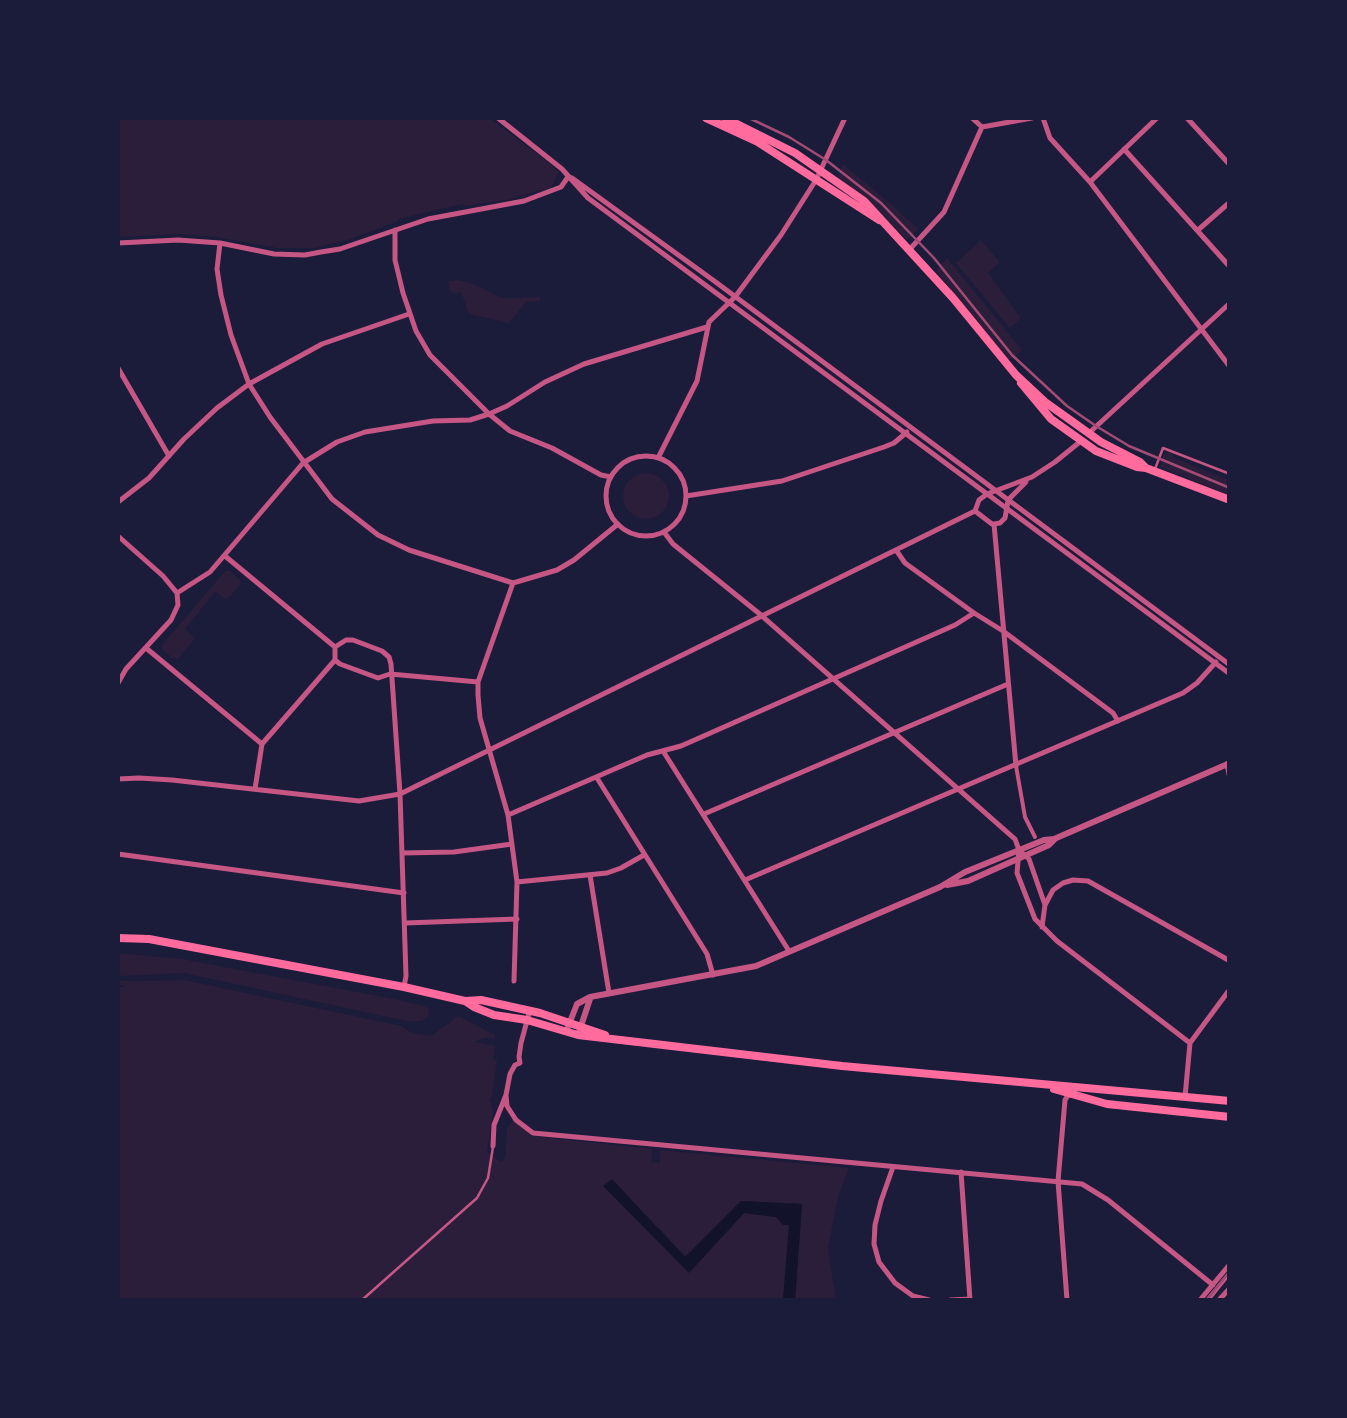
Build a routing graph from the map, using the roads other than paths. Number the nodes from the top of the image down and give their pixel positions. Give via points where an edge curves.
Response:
1 (498, 118) edge
2 (706, 118) edge
3 (725, 118) edge
4 (846, 118) edge
5 (972, 118) edge
6 (1032, 118) edge
7 (1043, 118) edge
8 (1157, 118) edge
9 (1187, 118) edge
10 (982, 128) junction
11 (1124, 149) junction
12 (1230, 165) edge
13 (821, 170) junction
14 (569, 176) junction
15 (816, 180) junction
16 (1090, 182) junction
17 (1230, 202) edge
18 (879, 220) junction
19 (395, 229) junction
20 (1197, 231) junction
21 (118, 243) edge
22 (220, 243) junction
23 (910, 249) junction
24 (1230, 267) edge
25 (733, 300) junction
26 (1230, 304) edge
27 (408, 314) junction
28 (707, 326) junction
29 (1201, 329) junction
30 (1230, 367) edge
31 (118, 368) edge
32 (1016, 375) junction
33 (249, 384) junction
34 (488, 414) junction
35 (908, 431) junction
36 (1088, 434) junction
37 (1080, 442) junction
38 (169, 456) junction
39 (658, 458) junction
40 (304, 462) junction
41 (1150, 469) junction
42 (1230, 474) edge
43 (611, 477) junction
44 (1032, 477) junction
45 (994, 490) junction
46 (987, 494) junction
47 (686, 496) junction
48 (1008, 500) junction
49 (1230, 500) edge
50 (118, 502) edge
51 (1007, 510) junction
52 (975, 511) junction
53 (618, 524) junction
54 (994, 524) junction
55 (664, 532) junction
56 (118, 536) edge
57 (896, 550) junction
58 (225, 556) junction
59 (513, 582) junction
60 (177, 593) junction
61 (974, 613) junction
62 (760, 615) junction
63 (1003, 631) junction
64 (335, 647) junction
65 (146, 648) junction
66 (335, 660) junction
67 (1217, 660) junction
68 (1230, 664) edge
69 (118, 665) edge
70 (126, 669) junction
71 (390, 674) junction
72 (1230, 674) edge
73 (832, 678) junction
74 (478, 682) junction
75 (118, 683) edge
76 (1008, 684) junction
77 (1118, 721) junction
78 (894, 732) junction
79 (262, 744) junction
80 (663, 751) junction
81 (488, 752) junction
82 (1228, 764) edge
83 (1016, 766) junction
84 (597, 778) junction
85 (118, 779) edge
86 (1230, 779) edge
87 (255, 790) junction
88 (958, 790) junction
89 (400, 794) junction
90 (704, 814) junction
91 (508, 816) junction
92 (1035, 837) dead end
93 (512, 844) junction
94 (402, 853) junction
95 (118, 854) edge
96 (644, 854) junction
97 (1021, 855) junction
98 (590, 875) junction
99 (746, 880) junction
100 (517, 882) junction
101 (404, 893) junction
102 (1045, 905) junction
103 (517, 920) junction
104 (405, 923) junction
105 (1042, 927) junction
106 (118, 938) edge
107 (789, 952) junction
108 (1230, 961) edge
109 (713, 975) junction
110 (514, 981) dead end
111 (404, 987) junction
112 (1230, 989) edge
113 (609, 993) junction
114 (590, 998) junction
115 (528, 1016) junction
116 (568, 1028) junction
117 (580, 1031) junction
118 (1190, 1043) junction
119 (1071, 1090) junction
120 (506, 1095) junction
121 (1185, 1097) junction
122 (1230, 1101) edge
123 (1230, 1117) edge
124 (494, 1146) joint
125 (893, 1166) junction
126 (961, 1172) junction
127 (1058, 1181) junction
128 (1230, 1264) edge
129 (1230, 1274) edge
130 (1213, 1284) junction
131 (1230, 1288) edge
132 (362, 1300) edge
133 (929, 1300) edge
134 (950, 1300) edge
135 (970, 1300) edge
136 (1068, 1300) edge
137 (1200, 1300) edge
138 (1209, 1300) edge
139 (1220, 1300) edge

1 - 14 street
2 - 15 main road via 756,140
3 - 13 main road
4 - 13 street
5 - 10 street
6 - 10 street
7 - 16 street via 1050,138
8 - 11 street
9 - 12 street
10 - 23 street via 944,212
11 - 16 street
11 - 20 street
13 - 15 street
13 - 18 main road
14 - 19 street via 561,187 524,201
14 - 25 street
15 - 18 main road
15 - 25 street
16 - 29 street
17 - 20 street
18 - 23 main road
19 - 22 street via 304,255
19 - 27 street
20 - 24 street
21 - 22 street
22 - 33 street via 221,295
23 - 32 main road
25 - 28 street
25 - 35 street
26 - 29 street
27 - 33 street via 322,344
27 - 34 street via 430,355
28 - 34 street via 584,364
28 - 39 street via 697,381
29 - 30 street
29 - 36 street
31 - 38 street
32 - 36 main road
32 - 37 main road via 1038,407
33 - 38 street
33 - 40 street
34 - 40 street via 365,432
34 - 43 street via 510,432
35 - 45 street
35 - 46 street
35 - 47 street via 884,448 782,481
36 - 37 street
36 - 41 main road
37 - 41 main road
37 - 44 street
38 - 50 street
39 - 43 street via 628,461
39 - 47 street via 678,472
40 - 58 street
40 - 59 street via 332,499 378,534
41 - 42 lane via 1163,448
41 - 49 main road
43 - 53 street via 607,503
44 - 45 street
44 - 48 street
45 - 46 street
45 - 48 street
46 - 51 street
46 - 52 street
47 - 55 street via 675,524
48 - 51 street
48 - 67 street
51 - 54 street
51 - 67 street
52 - 54 street
52 - 57 street
53 - 55 street via 639,536
53 - 59 street via 558,570
54 - 63 street
55 - 62 street
56 - 60 street
57 - 61 street
57 - 62 street
58 - 60 street
58 - 64 street
59 - 74 street
60 - 65 street via 170,620
61 - 63 street
61 - 73 street
62 - 73 street
62 - 81 street
63 - 76 street
63 - 77 street
64 - 66 street
64 - 71 street via 353,640 382,652
65 - 70 street
65 - 79 street
66 - 71 street via 378,678
66 - 79 street
67 - 68 street
67 - 72 street
67 - 77 street via 1183,693
69 - 70 street
70 - 75 street
71 - 74 street
71 - 89 street
73 - 78 street
73 - 80 street
74 - 81 street
76 - 78 street
76 - 83 street
77 - 83 street
78 - 88 street
78 - 90 street
79 - 87 street
80 - 84 street
80 - 90 street
81 - 89 street
81 - 91 street
82 - 86 street
82 - 97 street
83 - 88 street
83 - 92 street
84 - 91 street
84 - 96 street
85 - 87 street
87 - 89 street via 359,801
88 - 97 street via 1010,834
88 - 99 street
89 - 94 street
90 - 99 street
91 - 93 street
93 - 94 street
93 - 100 street
94 - 101 street
95 - 101 street
96 - 98 street
96 - 109 street via 707,954
97 - 102 street via 1029,859
97 - 105 street via 1017,873
97 - 107 street
98 - 100 street
98 - 113 street
99 - 107 street
100 - 103 street
101 - 104 street
102 - 105 street
102 - 108 street via 1063,883 1088,882
103 - 104 street
103 - 110 street
104 - 111 street
105 - 118 street
106 - 111 main road
107 - 109 street
109 - 113 street
111 - 115 main road via 494,1014
112 - 118 street
113 - 114 street
114 - 116 street via 577,1004
114 - 117 street
115 - 116 main road
115 - 120 street
116 - 117 main road
117 - 119 main road
118 - 121 street
119 - 121 main road
119 - 123 main road via 1107,1104
119 - 127 street
120 - 124 street
120 - 125 street via 516,1120 533,1133
121 - 122 main road
124 - 132 lane via 477,1198
125 - 126 street
125 - 133 street via 874,1244 895,1283
126 - 127 street
126 - 135 street
127 - 130 street via 1095,1190
127 - 136 street
128 - 130 street
129 - 138 lane
130 - 137 street
131 - 139 street
134 - 135 street

